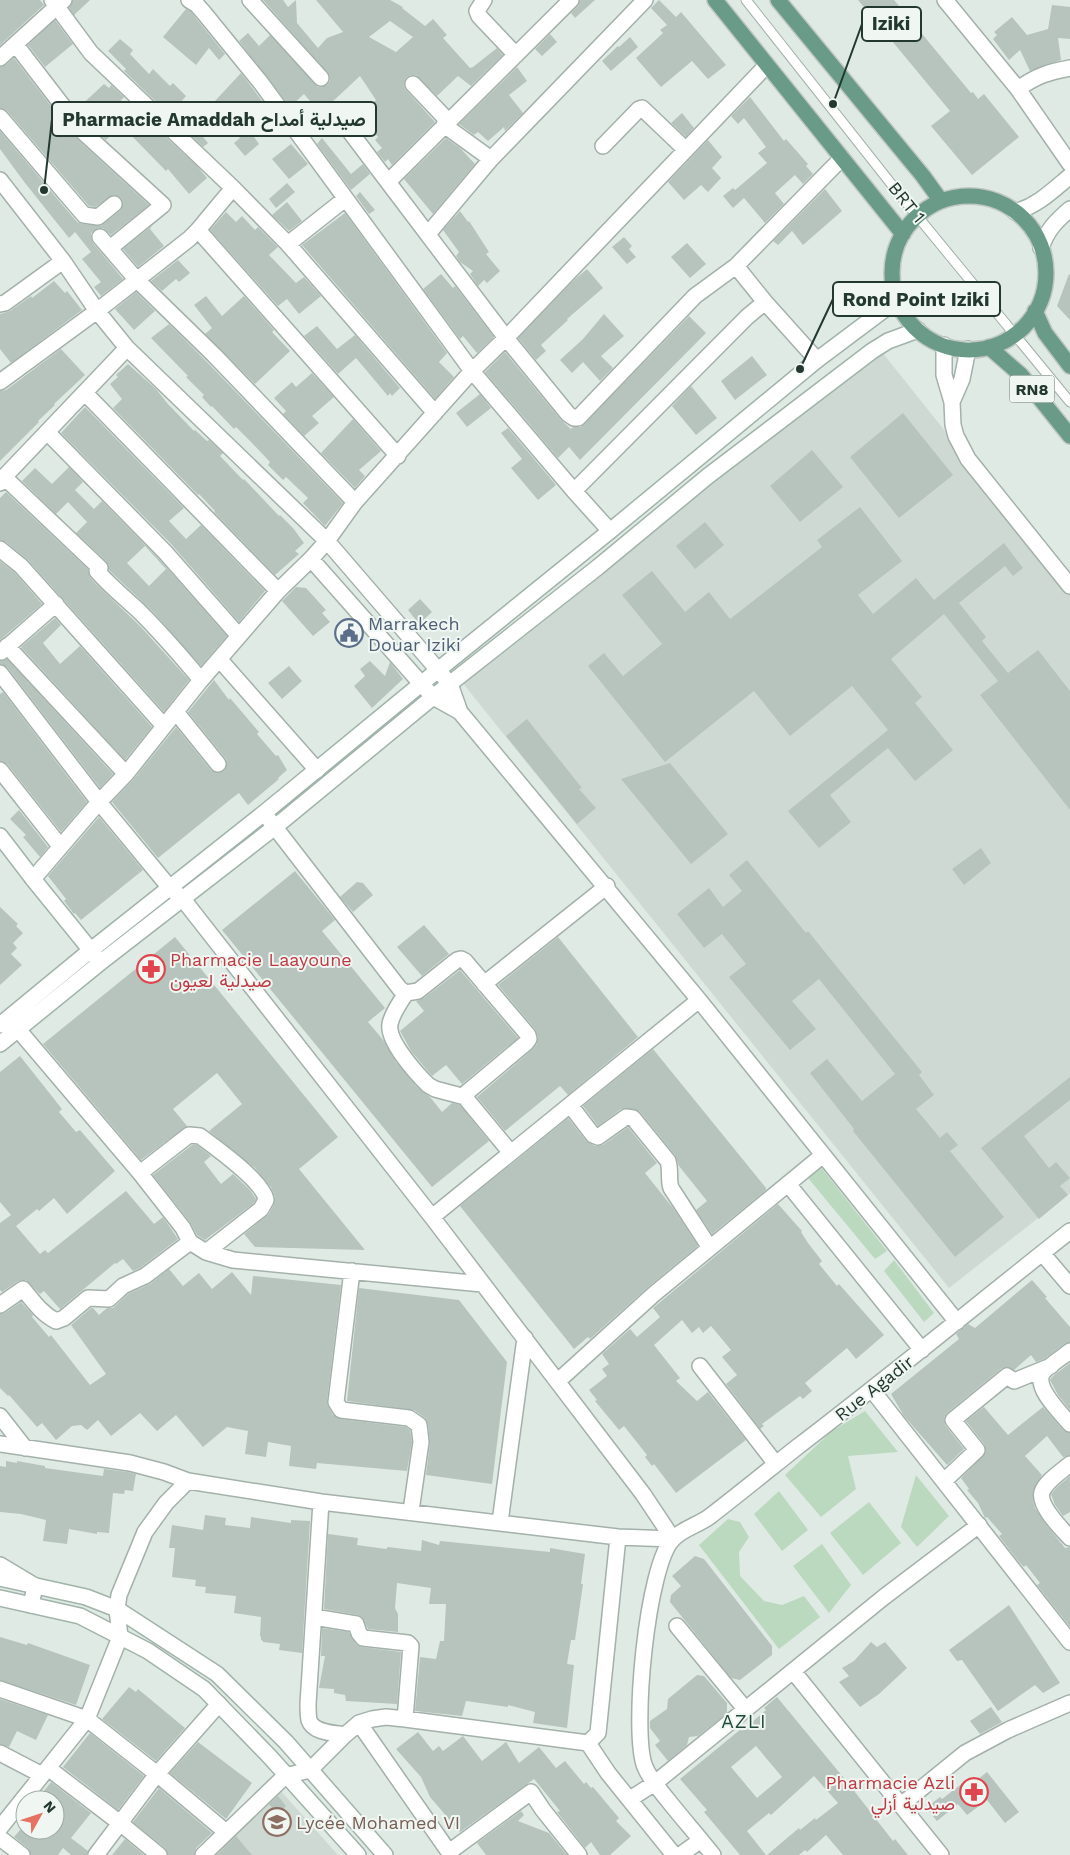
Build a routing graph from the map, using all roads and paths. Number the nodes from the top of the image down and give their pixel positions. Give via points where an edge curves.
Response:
1 (189, 0) edge
2 (250, 0) edge
3 (484, 0) edge
4 (571, 0) edge
5 (645, 0) edge
6 (715, 0) edge
7 (746, 0) edge
8 (778, 0) edge
9 (945, 0) edge
10 (57, 2) edge
11 (16, 45) junction
12 (516, 55) junction
13 (0, 58) edge
14 (767, 65) junction
15 (1070, 68) edge
16 (321, 78) dead end
17 (413, 84) dead end
18 (1018, 89) junction
19 (0, 117) edge
20 (446, 123) junction
21 (350, 133) dead end
22 (603, 146) dead end
23 (686, 150) junction
24 (842, 158) junction
25 (491, 159) junction
26 (1070, 164) edge
27 (1070, 176) edge
28 (0, 180) edge
29 (388, 182) junction
30 (233, 188) junction
31 (346, 199) junction
32 (941, 201) junction
33 (114, 204) dead end
34 (1070, 209) edge
35 (1015, 212) junction
36 (917, 216) junction
37 (198, 230) junction
38 (428, 234) junction
39 (903, 234) junction
40 (288, 244) junction
41 (1041, 248) junction
42 (63, 261) junction
43 (736, 266) junction
44 (136, 279) junction
45 (897, 300) junction
46 (765, 302) junction
47 (0, 304) edge
48 (97, 311) junction
49 (1035, 311) junction
50 (918, 330) junction
51 (1016, 334) junction
52 (506, 338) junction
53 (944, 345) junction
54 (989, 347) junction
55 (127, 348) junction
56 (968, 349) junction
57 (817, 360) junction
58 (1070, 366) edge
59 (472, 371) junction
60 (0, 382) edge
61 (85, 394) junction
62 (952, 402) junction
63 (1070, 402) edge
64 (435, 413) junction
65 (47, 432) junction
66 (1070, 436) edge
67 (398, 456) junction
68 (2, 480) edge
69 (574, 491) junction
70 (355, 502) junction
71 (610, 531) junction
72 (326, 541) junction
73 (0, 549) edge
74 (311, 559) junction
75 (1070, 586) edge
76 (278, 591) junction
77 (56, 604) junction
78 (239, 636) junction
79 (4, 649) edge
80 (220, 660) junction
81 (438, 670) junction
82 (0, 673) edge
83 (201, 680) junction
84 (422, 683) junction
85 (450, 684) junction
86 (434, 697) junction
87 (176, 712) junction
88 (460, 712) junction
89 (164, 726) junction
90 (218, 764) dead end
91 (0, 770) edge
92 (317, 770) junction
93 (126, 774) junction
94 (99, 802) junction
95 (264, 813) junction
96 (275, 827) junction
97 (2, 842) edge
98 (60, 846) junction
99 (33, 879) junction
100 (607, 886) junction
101 (170, 888) junction
102 (182, 898) junction
103 (91, 950) junction
104 (101, 962) junction
105 (484, 984) junction
106 (406, 993) junction
107 (699, 1000) junction
108 (9, 1024) edge
109 (0, 1044) edge
110 (465, 1097) junction
111 (570, 1106) junction
112 (511, 1153) junction
113 (823, 1155) junction
114 (140, 1173) junction
115 (788, 1184) junction
116 (432, 1217) junction
117 (1070, 1231) edge
118 (190, 1242) junction
119 (710, 1248) junction
120 (206, 1252) junction
121 (1042, 1253) junction
122 (352, 1270) junction
123 (482, 1284) junction
124 (1070, 1286) edge
125 (0, 1304) edge
126 (956, 1322) junction
127 (525, 1338) junction
128 (922, 1350) junction
129 (1070, 1352) edge
130 (700, 1366) dead end
131 (1051, 1366) junction
132 (558, 1381) junction
133 (872, 1390) junction
134 (0, 1416) edge
135 (1070, 1424) edge
136 (0, 1444) edge
137 (25, 1448) junction
138 (776, 1464) junction
139 (1070, 1464) edge
140 (188, 1481) junction
141 (944, 1481) junction
142 (321, 1502) junction
143 (411, 1511) junction
144 (500, 1522) junction
145 (979, 1525) junction
146 (618, 1537) junction
147 (1070, 1538) edge
148 (673, 1539) junction
149 (0, 1564) edge
150 (0, 1578) edge
151 (35, 1586) junction
152 (0, 1598) edge
153 (31, 1605) junction
154 (117, 1609) junction
155 (314, 1618) junction
156 (677, 1626) dead end
157 (120, 1637) junction
158 (1070, 1642) edge
159 (793, 1672) junction
160 (0, 1689) edge
161 (1070, 1703) edge
162 (219, 1704) junction
163 (746, 1710) junction
164 (87, 1719) junction
165 (404, 1719) junction
166 (360, 1723) junction
167 (345, 1735) junction
168 (588, 1743) junction
169 (0, 1753) edge
170 (310, 1770) junction
171 (45, 1772) junction
172 (157, 1774) junction
173 (286, 1776) junction
174 (655, 1783) junction
175 (630, 1799) junction
176 (901, 1806) junction
177 (120, 1823) junction
178 (0, 1828) edge
179 (226, 1832) junction
180 (0, 1838) edge
181 (701, 1840) junction
182 (450, 1853) edge
183 (22, 1855) edge
184 (96, 1855) edge
185 (159, 1855) edge
186 (203, 1855) edge
187 (358, 1855) edge
188 (385, 1855) edge
189 (579, 1855) edge
190 (674, 1855) edge
191 (680, 1855) edge
192 (713, 1855) edge
193 (940, 1855) edge

1 - 31 street via 204,13 261,83
2 - 16 street
3 - 12 street via 478,6 479,16
4 - 12 street
5 - 25 street
6 - 14 main road
7 - 36 lane, BRT 1
8 - 32 main road
9 - 18 street
10 - 11 street
10 - 30 street via 91,53
11 - 13 street
11 - 44 street via 82,130 163,205 105,243
12 - 20 street
14 - 23 street
14 - 24 main road
15 - 18 street via 1047,72
17 - 20 street
18 - 26 street
19 - 33 street via 84,215 98,217
20 - 25 street
20 - 29 street
21 - 29 street
22 - 23 street via 642,108
23 - 52 street
24 - 39 main road
24 - 43 street
25 - 38 street
27 - 35 street via 1038,203
28 - 42 street
29 - 38 street
30 - 37 street
30 - 40 street
31 - 40 street
31 - 59 street
32 - 35 main road via 962,196 982,197
32 - 36 main road
34 - 41 street via 1054,223
35 - 41 main road via 1032,230
36 - 39 main road
36 - 51 lane, BRT 1
37 - 44 street
37 - 67 street
38 - 52 street
39 - 45 main road via 892,267
40 - 64 street
41 - 49 main road via 1045,283
42 - 47 street
42 - 48 street
43 - 46 street
43 - 52 street via 695,296 578,418 568,414
44 - 48 street
44 - 70 street
45 - 50 main road
45 - 57 street
46 - 57 street
46 - 69 street
48 - 55 street
48 - 60 street
49 - 51 main road
49 - 58 main road, RN8 via 1045,333
50 - 53 main road
50 - 85 street via 872,351 708,476
51 - 54 main road
51 - 63 lane, BRT 1
52 - 59 street
53 - 56 main road
53 - 62 street via 944,375
54 - 56 main road
54 - 66 main road, RN8 via 1021,376
55 - 61 street
55 - 72 street
56 - 62 street via 962,379
57 - 71 street
59 - 64 street
59 - 69 street
61 - 65 street
61 - 76 street
62 - 75 street via 956,436 968,458
64 - 67 street
65 - 68 street
65 - 78 street via 165,552
67 - 70 street
68 - 83 street via 100,568 98,571 105,580 172,645
69 - 71 street
70 - 72 street
71 - 81 street
72 - 74 street
72 - 81 street
73 - 77 street via 21,566
74 - 76 street
74 - 84 street
76 - 78 street
77 - 79 street
77 - 89 street
78 - 80 street
79 - 93 street
80 - 83 street
80 - 92 street
81 - 84 street
81 - 85 street
82 - 94 street
83 - 87 street
84 - 86 street
84 - 92 street
85 - 86 street
85 - 88 street
86 - 88 street
86 - 96 street
87 - 89 street
87 - 90 street
88 - 100 street
89 - 93 street
91 - 98 street
92 - 95 street
93 - 94 street
94 - 98 street
94 - 101 street
95 - 96 street
95 - 101 street
96 - 102 street
96 - 106 street
97 - 99 street
98 - 99 street
99 - 103 street
100 - 105 street
100 - 107 street
101 - 102 street
101 - 103 street
102 - 104 street
102 - 116 street
103 - 104 street
103 - 108 street
104 - 108 street
105 - 106 street via 461,959 418,991
105 - 110 street via 529,1039 466,1092
106 - 110 street via 392,1017 392,1039 428,1085
107 - 111 street
107 - 113 street
108 - 109 street
108 - 114 street
110 - 112 street
111 - 112 street
111 - 119 street via 598,1137 623,1119 633,1118 668,1161 672,1188
112 - 116 street
113 - 115 street
113 - 126 street
114 - 118 street via 183,1228
114 - 120 street via 189,1135 195,1134 243,1170 264,1193 266,1200 261,1209
115 - 119 street
115 - 128 street
116 - 123 street
117 - 121 street, Rue Agadir
118 - 120 street
118 - 125 street via 145,1276 123,1286 110,1299 88,1298 56,1321 48,1317 23,1289
119 - 132 street
120 - 122 street via 233,1260
121 - 124 street
121 - 126 street, Rue Agadir
122 - 123 street
122 - 143 street via 336,1402 341,1410 409,1418 419,1425 421,1442
123 - 127 street
126 - 128 street, Rue Agadir
127 - 132 street
127 - 144 street
128 - 133 street, Rue Agadir
129 - 131 street
130 - 138 street
131 - 135 street via 1043,1373 1041,1387
131 - 141 street via 1014,1381 1006,1376 953,1420 977,1450
132 - 148 street
133 - 138 street, Rue Agadir
133 - 141 street
134 - 137 street
136 - 137 street
137 - 140 street via 130,1463
138 - 148 street, Rue Agadir via 707,1518
139 - 147 street via 1047,1484 1042,1492 1042,1501
140 - 142 street
140 - 154 street via 166,1503 145,1532 119,1595
141 - 145 street
142 - 143 street
142 - 155 street
143 - 144 street
144 - 146 street
145 - 158 street
145 - 159 street
146 - 148 street
146 - 168 street via 598,1734
148 - 174 street via 662,1559 654,1586 640,1694 640,1747 645,1767
149 - 151 street
150 - 151 street
151 - 153 street
151 - 154 street via 86,1597
152 - 153 street
153 - 157 street via 80,1616
154 - 157 street
154 - 170 street via 217,1674
155 - 165 street via 356,1624 363,1638 411,1646
155 - 167 street via 309,1720 324,1732
156 - 163 street
157 - 162 street via 156,1656 204,1689
157 - 164 street
159 - 163 street
159 - 176 street
160 - 164 street
161 - 176 street via 965,1753
162 - 172 street
162 - 173 street
163 - 174 street
164 - 171 street
164 - 172 street
165 - 166 street via 386,1717
165 - 168 street
166 - 167 street
166 - 182 street
167 - 170 street
168 - 175 street
169 - 171 street
170 - 173 street
170 - 188 street
171 - 177 street
171 - 178 street
172 - 177 street
172 - 179 street
173 - 179 street
173 - 187 street
174 - 175 street
174 - 181 street
175 - 190 street
176 - 193 street
177 - 184 street
177 - 185 street
179 - 186 street
180 - 183 street
181 - 191 street
181 - 192 street
182 - 189 street via 531,1792

